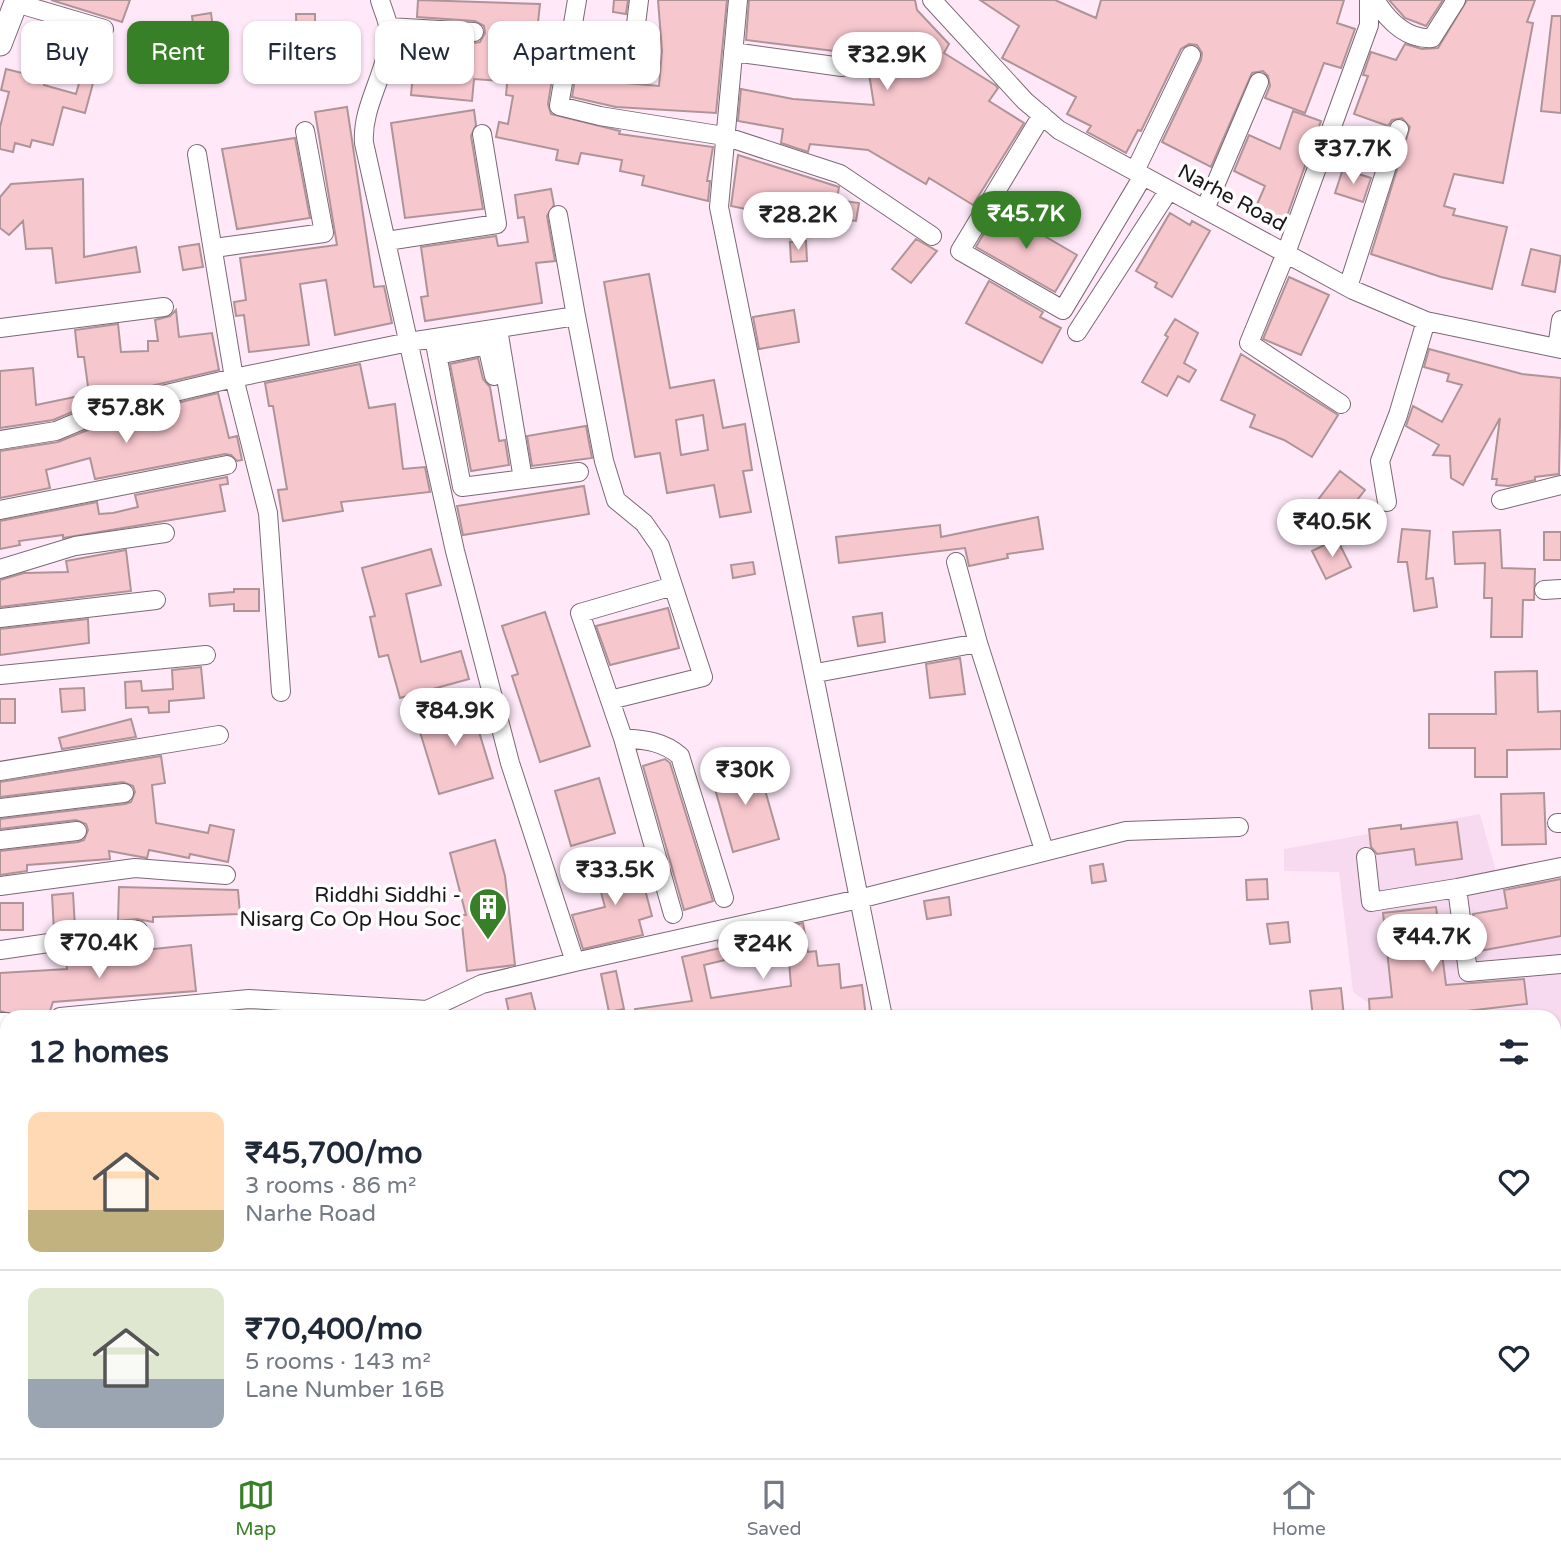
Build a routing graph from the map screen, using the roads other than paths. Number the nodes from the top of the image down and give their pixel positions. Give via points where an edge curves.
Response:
1 (380, 0) edge
2 (577, 0) edge
3 (639, 0) edge
4 (738, 0) edge
5 (932, 0) edge
6 (1372, 0) edge
7 (1456, 0) edge
8 (16, 2) edge
9 (77, 21) edge
10 (386, 21) edge
11 (636, 21) edge
12 (0, 44) edge
13 (733, 52) junction
14 (1191, 55) dead end
15 (842, 67) dead end
16 (1259, 82) dead end
17 (376, 84) edge
18 (1042, 115) junction
19 (1399, 129) dead end
20 (305, 131) dead end
21 (482, 134) dead end
22 (724, 136) junction
23 (197, 154) dead end
24 (1139, 174) junction
25 (1169, 190) junction
26 (1205, 209) junction
27 (558, 215) dead end
28 (932, 236) dead end
29 (387, 241) junction
30 (214, 248) junction
31 (1286, 253) junction
32 (1348, 287) junction
33 (164, 307) dead end
34 (576, 316) junction
35 (1561, 320) edge
36 (1426, 321) junction
37 (0, 328) edge
38 (498, 328) junction
39 (1077, 332) dead end
40 (409, 342) junction
41 (436, 346) junction
42 (1559, 349) edge
43 (494, 376) dead end
44 (234, 379) junction
45 (1341, 404) dead end
46 (0, 440) edge
47 (227, 465) dead end
48 (579, 472) dead end
49 (523, 480) junction
50 (1561, 485) edge
51 (1501, 500) dead end
52 (1387, 502) dead end
53 (0, 510) edge
54 (164, 533) dead end
55 (956, 562) dead end
56 (0, 569) edge
57 (673, 586) junction
58 (156, 600) dead end
59 (0, 618) edge
60 (978, 643) junction
61 (206, 655) dead end
62 (816, 673) junction
63 (0, 675) edge
64 (281, 692) dead end
65 (610, 700) junction
66 (219, 735) dead end
67 (623, 738) junction
68 (0, 771) edge
69 (124, 793) dead end
70 (0, 808) edge
71 (1239, 827) dead end
72 (77, 831) dead end
73 (0, 840) edge
74 (1044, 849) junction
75 (1366, 857) dead end
76 (1561, 867) edge
77 (226, 875) dead end
78 (0, 886) edge
79 (1457, 888) junction
80 (724, 898) dead end
81 (859, 900) junction
82 (673, 914) dead end
83 (138, 930) dead end
84 (0, 950) edge
85 (575, 962) junction
86 (1561, 964) edge
87 (134, 1010) edge
88 (427, 1010) edge
89 (427, 1010) edge
90 (882, 1010) edge

1 - 10 street
2 - 22 street via 559,106
3 - 11 street
4 - 13 street
5 - 18 street, Narhe Road
6 - 7 street via 1391,23 1424,39 1432,38
6 - 31 street via 1369,25
8 - 9 street
8 - 12 main road
13 - 15 street
13 - 22 street
14 - 24 street
16 - 26 street
17 - 29 street via 363,128
18 - 24 street, Narhe Road via 1059,130
18 - 24 street via 960,251 1063,310
19 - 32 street
20 - 30 street via 324,233
21 - 29 street via 497,224
22 - 28 street via 840,174
22 - 62 street via 719,207
23 - 30 street
24 - 25 street, Narhe Road
25 - 26 street, Narhe Road
25 - 39 street
26 - 31 street, Narhe Road
27 - 34 street
29 - 40 street
30 - 44 street
31 - 32 street, Narhe Road
31 - 45 street via 1249,343
32 - 36 street, Narhe Road
33 - 37 street
34 - 38 street
34 - 57 street via 616,500 644,523 660,546
35 - 42 street
36 - 42 street, Narhe Road
36 - 52 street via 1380,461
38 - 41 street
38 - 49 street
40 - 41 street
40 - 44 street
40 - 85 street via 455,551 510,763
41 - 43 street via 487,345
41 - 49 street via 462,487
44 - 46 street via 116,406 56,431
44 - 64 street via 268,513
47 - 53 street
48 - 49 street
50 - 51 street
54 - 56 street via 75,547
55 - 60 street
57 - 65 street via 580,613
57 - 65 street via 703,677
58 - 59 street
60 - 62 street
60 - 74 street
61 - 63 street
62 - 81 street
65 - 67 street
66 - 68 street
67 - 80 street via 654,741 680,756
67 - 82 street
69 - 70 street
71 - 74 street via 1126,831
72 - 73 street
74 - 81 street
75 - 79 street via 1371,902
76 - 79 street
77 - 78 street via 135,868
79 - 86 street via 1468,972
81 - 85 street
81 - 90 street
83 - 84 street
85 - 89 street via 482,984
87 - 88 street via 249,999

